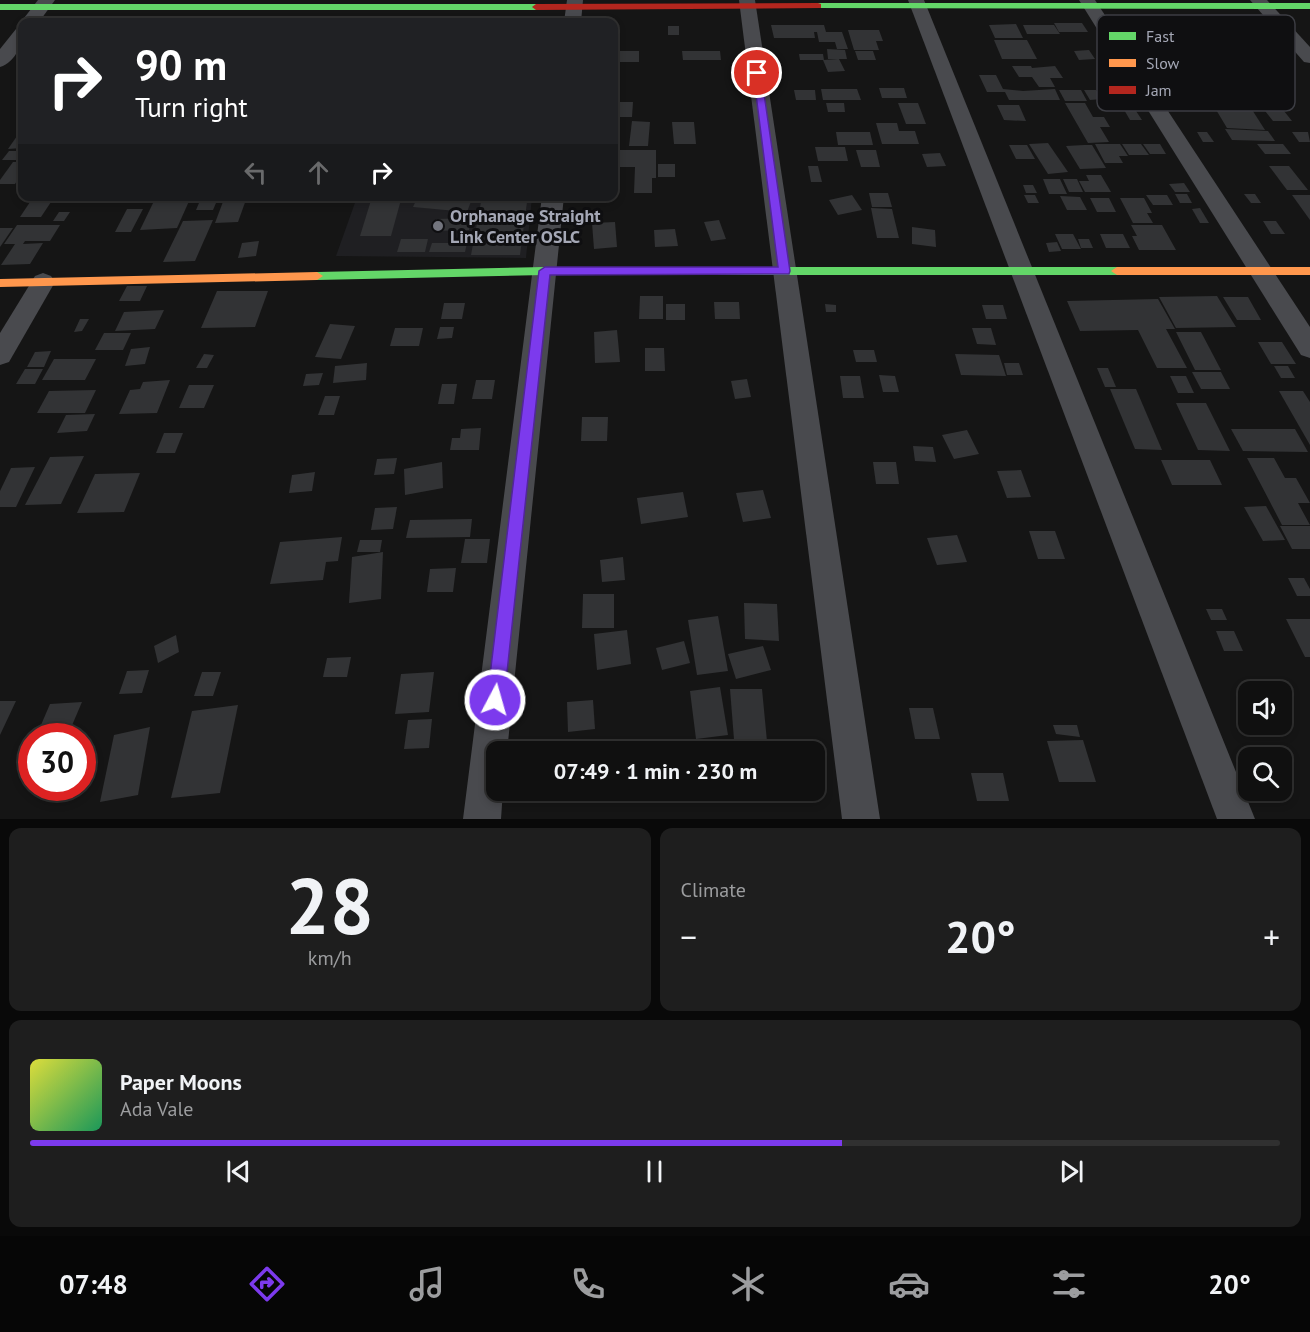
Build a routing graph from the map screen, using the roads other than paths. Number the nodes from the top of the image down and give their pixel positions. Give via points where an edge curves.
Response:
1 (44, 3) edge
2 (918, 3) edge
3 (1089, 3) edge
4 (1261, 3) edge
5 (186, 4) edge
6 (404, 4) edge
7 (747, 4) edge
8 (1310, 6) edge
9 (0, 7) edge
10 (574, 10) edge
11 (1272, 15) edge
12 (33, 18) edge
13 (18, 38) edge
14 (1295, 41) edge
15 (1310, 58) edge
16 (0, 61) edge
17 (1158, 111) edge
18 (552, 201) edge
19 (545, 271) junction
20 (784, 271) junction
21 (1022, 271) junction
22 (1261, 271) junction
23 (1310, 271) edge
24 (43, 282) junction
25 (0, 283) edge
26 (1310, 348) edge
27 (0, 355) edge
28 (482, 819) edge
29 (861, 819) edge
30 (1236, 819) edge

1 - 5 street
1 - 9 street
1 - 12 street
2 - 3 street
2 - 7 street
2 - 21 street
3 - 4 street
4 - 8 street
4 - 11 street
5 - 6 street
6 - 10 street
7 - 10 street
7 - 20 street
13 - 16 street
14 - 15 street
17 - 22 street
18 - 19 street
19 - 20 street
19 - 24 street
19 - 28 street
20 - 21 street
20 - 29 street
21 - 22 street
21 - 30 street
22 - 23 street
22 - 26 street
24 - 25 street
24 - 27 street

